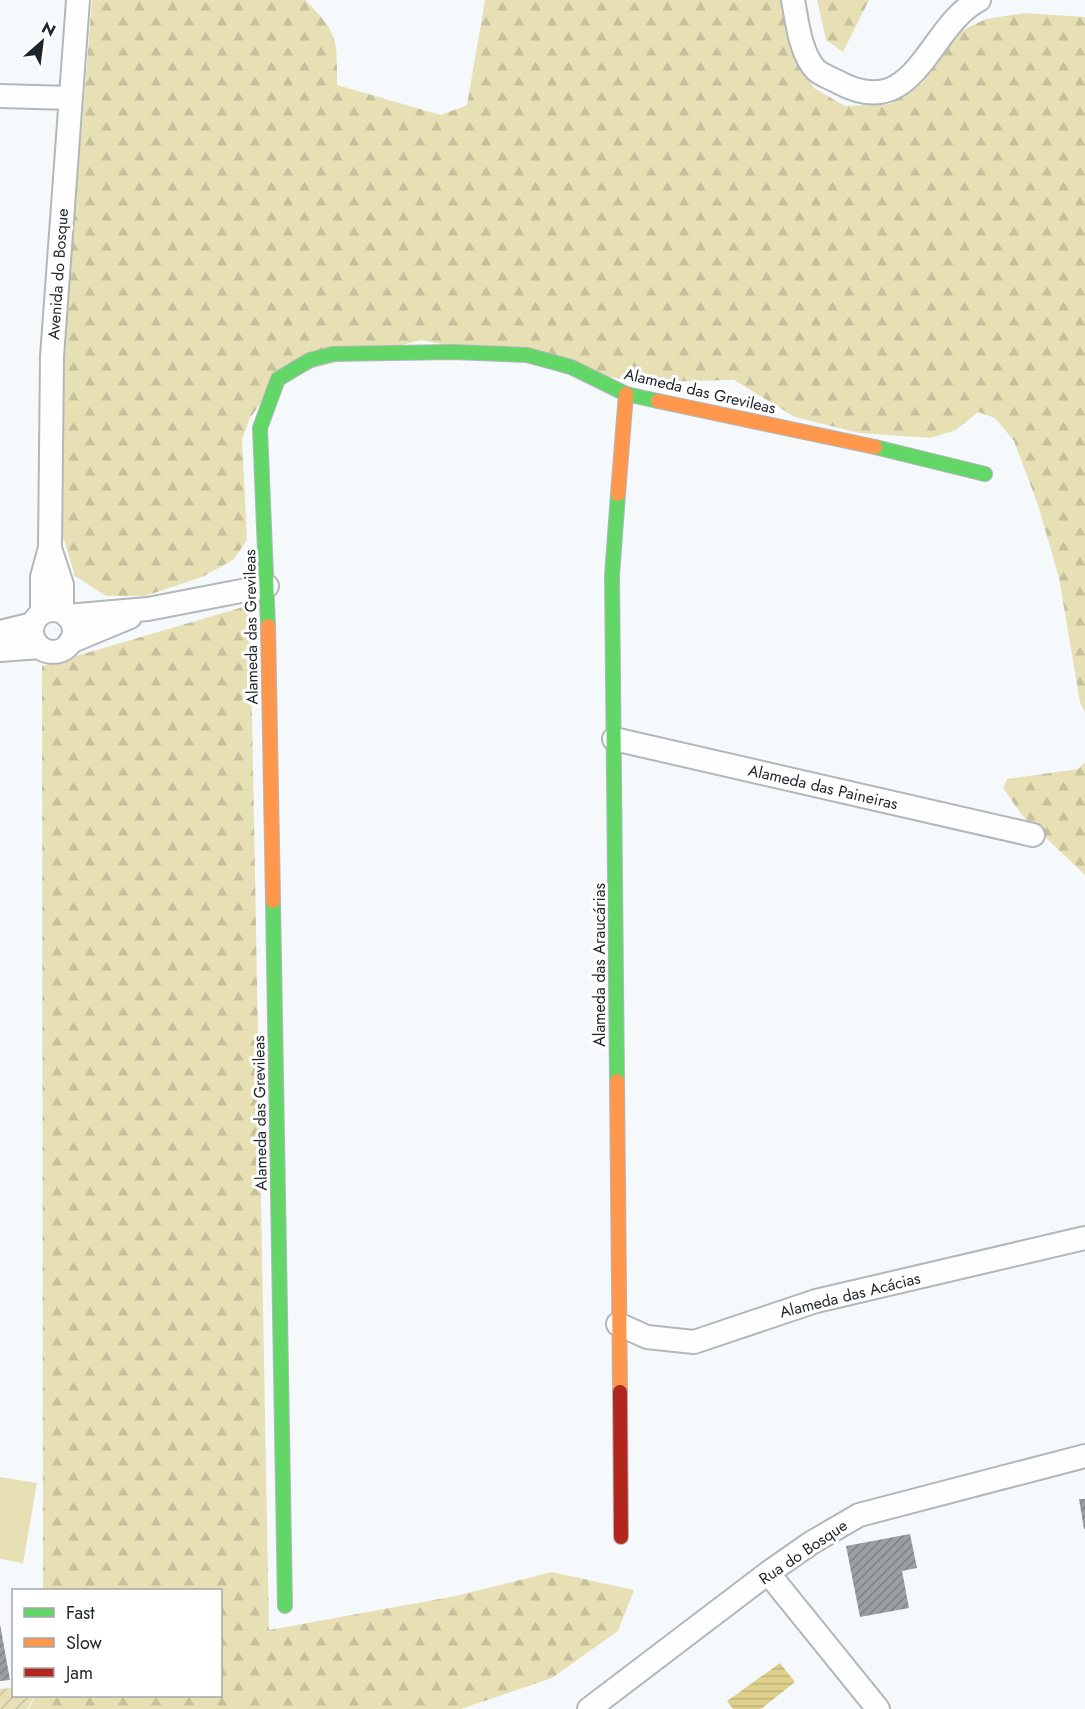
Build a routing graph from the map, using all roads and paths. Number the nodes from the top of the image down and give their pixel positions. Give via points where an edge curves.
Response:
1 (78, 0) edge
2 (793, 0) edge
3 (979, 0) edge
4 (0, 96) edge
5 (70, 98) junction
6 (626, 394) junction
7 (985, 474) dead end
8 (267, 586) junction
9 (148, 609) junction
10 (51, 616) junction
11 (0, 632) edge
12 (70, 642) junction
13 (40, 647) junction
14 (0, 650) edge
15 (614, 739) junction
16 (1033, 835) dead end
17 (1085, 1238) edge
18 (618, 1324) junction
19 (1085, 1456) edge
20 (621, 1537) dead end
21 (768, 1573) junction
22 (285, 1606) dead end
23 (590, 1709) edge
24 (878, 1709) edge

1 - 5 street, Avenida do Bosque
2 - 3 street via 798,31 816,70 858,91 877,93 902,83 959,15
4 - 5 street
5 - 10 street, Avenida do Bosque via 52,357 50,548 42,576
6 - 7 street, Alameda das Grevileas via 856,442
6 - 8 street, Alameda das Grevileas via 571,367 526,355 333,354 294,368 278,379 260,428
6 - 15 street, Alameda das Araucárias via 612,576
8 - 9 street
8 - 22 street, Alameda das Grevileas
9 - 10 street
9 - 12 street
10 - 11 street
10 - 12 street via 74,628
10 - 13 street via 32,632
12 - 13 street via 60,651
13 - 14 street
15 - 16 street, Alameda das Paineiras
15 - 18 street, Alameda das Araucárias
17 - 18 street, Alameda das Acácias via 816,1301 693,1341 647,1337
18 - 20 street, Alameda das Araucárias
19 - 21 street, Rua do Bosque via 860,1515
21 - 23 street, Rua do Bosque
21 - 24 street

